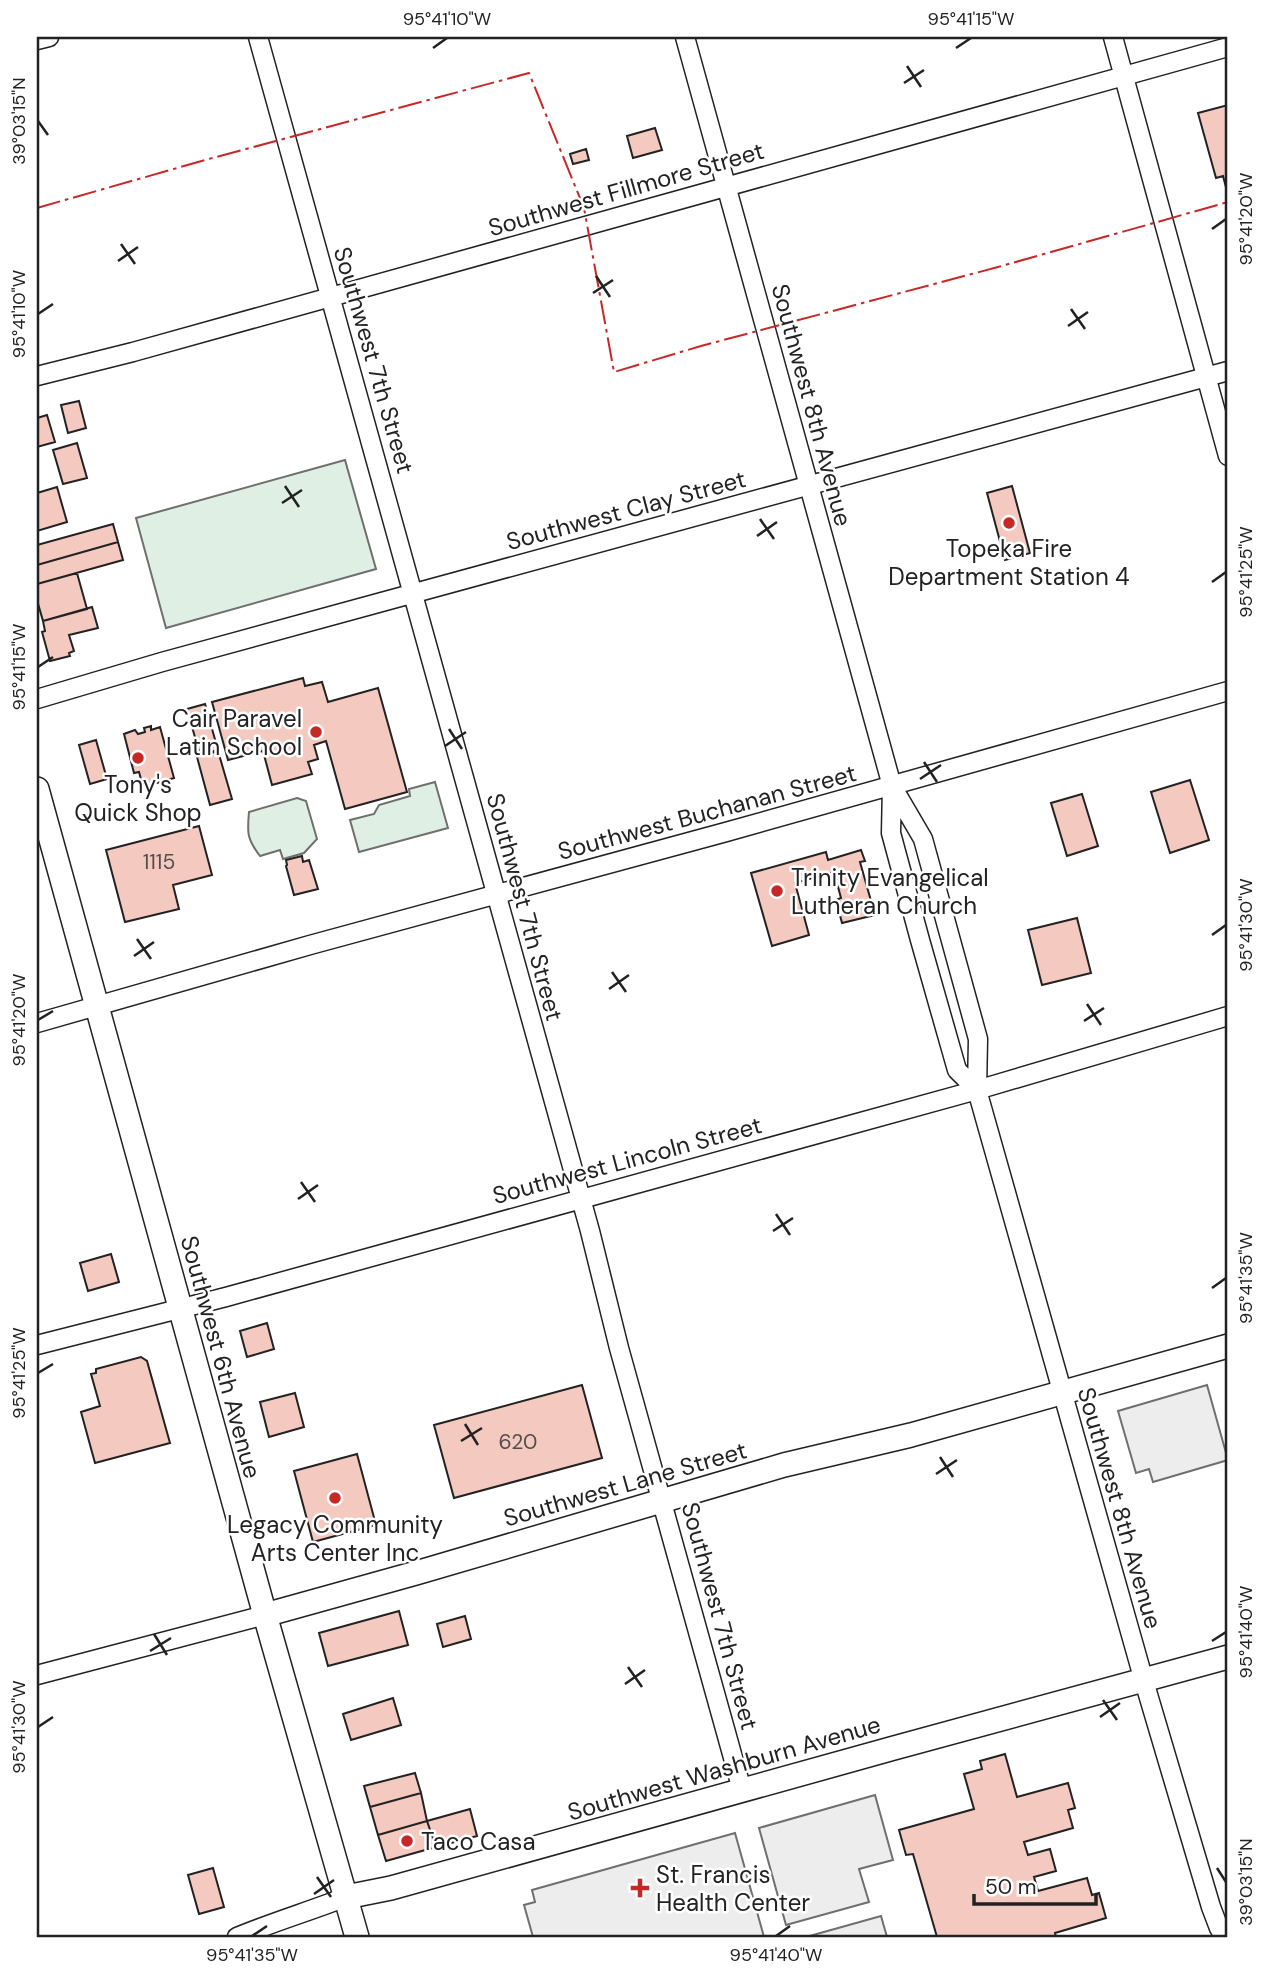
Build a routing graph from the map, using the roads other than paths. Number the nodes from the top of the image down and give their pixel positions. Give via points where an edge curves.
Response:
1 (50, 37) edge
2 (258, 37) edge
3 (685, 37) edge
4 (1113, 37) edge
5 (37, 40) edge
6 (1228, 47) edge
7 (1124, 75) junction
8 (726, 187) junction
9 (330, 297) junction
10 (1228, 371) edge
11 (37, 376) edge
12 (1207, 377) junction
13 (1228, 456) edge
14 (809, 485) junction
15 (414, 593) junction
16 (1228, 691) edge
17 (37, 699) edge
18 (892, 786) junction
19 (37, 789) edge
20 (495, 895) junction
21 (97, 1006) junction
22 (1228, 1016) edge
23 (37, 1023) edge
24 (977, 1090) junction
25 (580, 1198) junction
26 (180, 1309) junction
27 (37, 1345) edge
28 (1228, 1346) edge
29 (1062, 1392) junction
30 (662, 1499) junction
31 (265, 1615) junction
32 (1228, 1657) edge
33 (37, 1675) edge
34 (1144, 1681) junction
35 (742, 1790) junction
36 (346, 1897) junction
37 (237, 1937) edge
38 (357, 1937) edge
39 (1224, 1937) edge

1 - 5 street
2 - 9 street, Southwest 7th Street
3 - 8 street, Southwest 8th Avenue
4 - 7 street
6 - 7 street, Southwest Fillmore Street
7 - 8 street, Southwest Fillmore Street
7 - 12 street
8 - 9 street, Southwest Fillmore Street
8 - 14 street, Southwest 8th Avenue
9 - 11 street, Southwest Fillmore Street
9 - 15 street, Southwest 7th Street
10 - 12 street, Southwest Clay Street
12 - 13 street
12 - 14 street, Southwest Clay Street
14 - 15 street, Southwest Clay Street
14 - 18 street, Southwest 8th Avenue
15 - 17 street, Southwest Clay Street
15 - 20 street, Southwest 7th Street
16 - 18 street, Southwest Buchanan Street
18 - 20 street, Southwest Buchanan Street
18 - 24 street, Southwest 8th Avenue via 923,839 978,1040
18 - 24 street, Southwest 8th Avenue via 891,833 920,940 957,1070
19 - 21 main road, Southwest 6th Avenue
20 - 21 street, Southwest Buchanan Street
20 - 25 street, Southwest 7th Street
21 - 23 street, Southwest Buchanan Street
21 - 26 main road, Southwest 6th Avenue
22 - 24 street, Southwest Lincoln Street
24 - 25 street, Southwest Lincoln Street
24 - 29 street, Southwest 8th Avenue
25 - 26 street, Southwest Lincoln Street
25 - 30 street, Southwest 7th Street
26 - 27 street, Southwest Lincoln Street
26 - 31 main road, Southwest 6th Avenue
28 - 29 main road, Southwest Lane Street
29 - 30 main road, Southwest Lane Street
29 - 34 street, Southwest 8th Avenue
30 - 31 main road, Southwest Lane Street
30 - 35 street, Southwest 7th Street
31 - 33 street, Southwest Lane Street
31 - 36 main road, Southwest 6th Avenue
32 - 34 main road, Southwest Washburn Avenue
34 - 35 main road, Southwest Washburn Avenue
34 - 39 street, Southwest 8th Avenue
35 - 36 main road, Southwest Washburn Avenue
36 - 37 street, Southwest Washburn Avenue
36 - 38 main road, Southwest 6th Avenue

